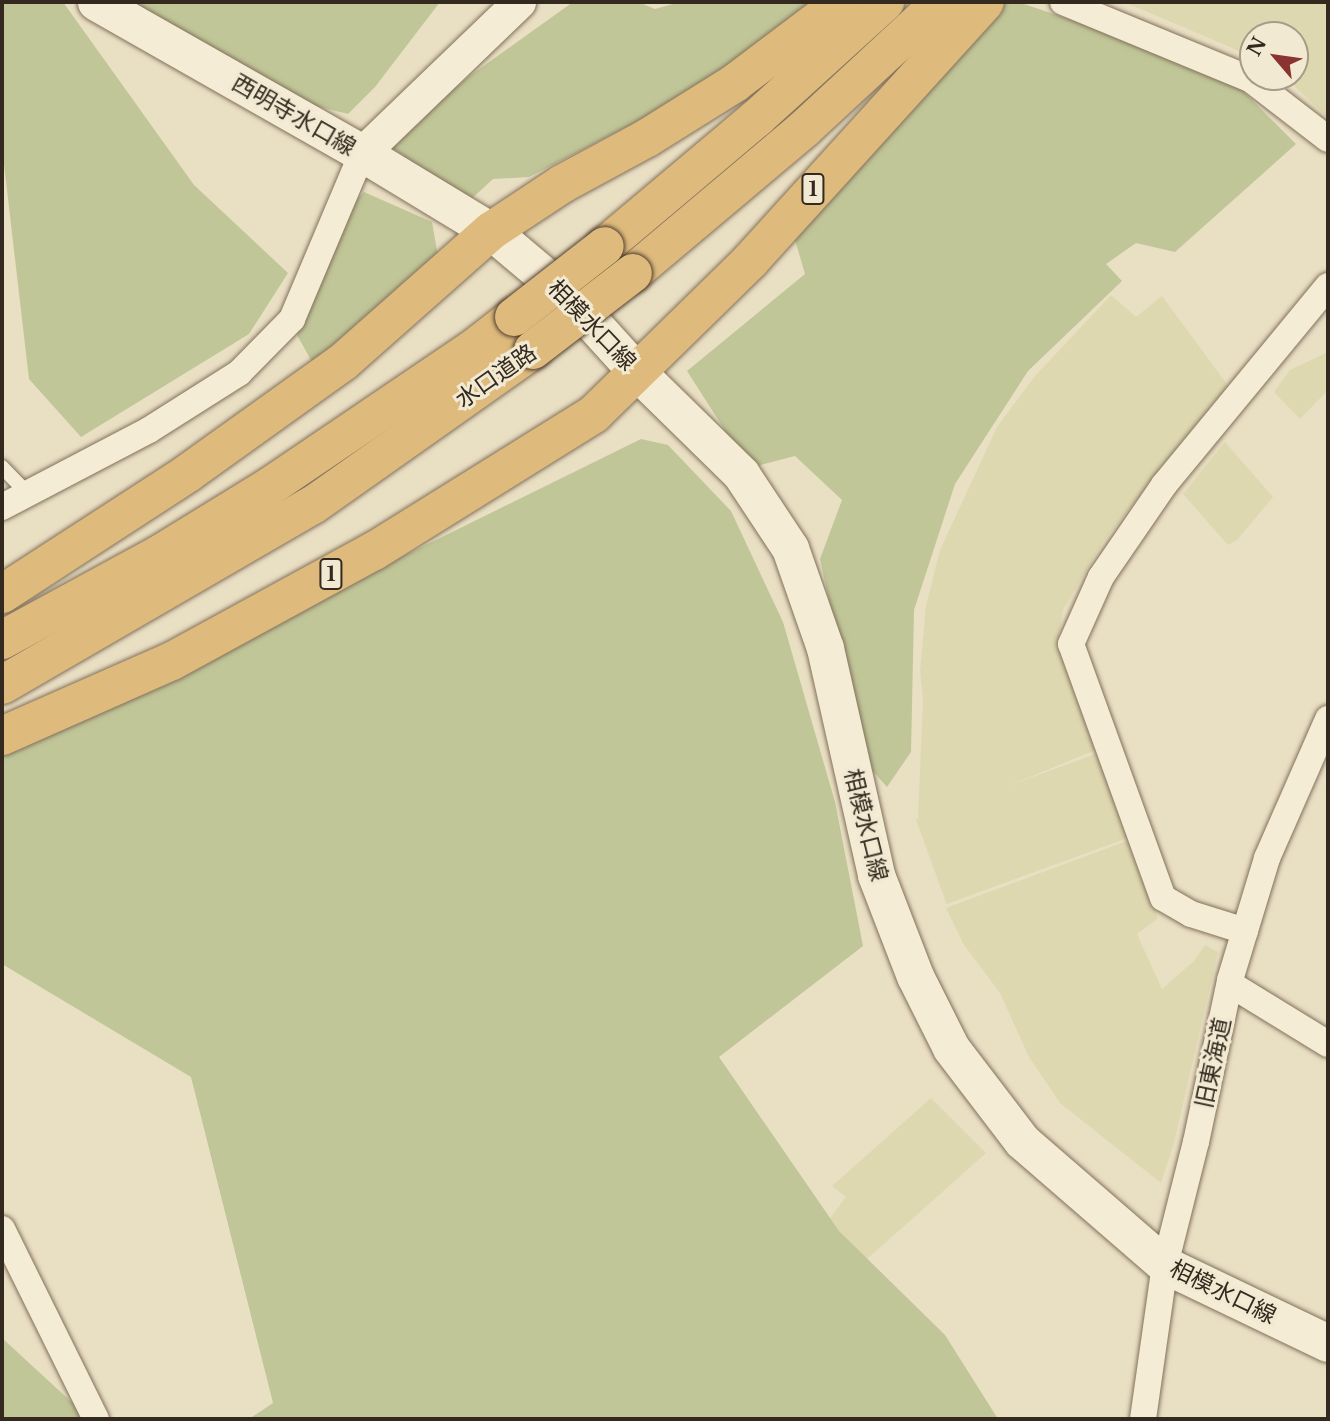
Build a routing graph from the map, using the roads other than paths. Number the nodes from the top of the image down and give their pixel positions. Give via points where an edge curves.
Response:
1 (96, 2) edge
2 (519, 2) edge
3 (842, 2) edge
4 (885, 2) edge
5 (942, 2) edge
6 (985, 2) edge
7 (1063, 2) edge
8 (1091, 6) edge
9 (1328, 139) edge
10 (362, 153) junction
11 (491, 231) junction
12 (1328, 286) edge
13 (636, 371) junction
14 (2, 467) edge
15 (28, 494) junction
16 (2, 507) edge
17 (2, 594) edge
18 (2, 640) edge
19 (2, 685) edge
20 (1328, 719) edge
21 (2, 736) edge
22 (1245, 931) junction
23 (1230, 984) junction
24 (1328, 1044) edge
25 (2, 1230) edge
26 (1165, 1265) junction
27 (1328, 1343) edge
28 (96, 1419) edge
29 (1143, 1419) edge

1 - 10 main road, 西明寺水口線
2 - 10 street
3 - 11 highway via 736,83 562,184
4 - 18 highway, 水口道路, bridge via 757,118 477,346 269,487 160,554
5 - 19 highway, 水口道路 / 1, bridge via 804,129 634,273 533,350 313,505
6 - 13 highway, 1 via 751,260
7 - 8 street
8 - 9 street via 1250,79
10 - 11 main road, 西明寺水口線
10 - 15 street via 292,319 239,373 149,430
11 - 13 main road, 相模水口線 via 567,295
11 - 17 highway via 343,362 188,472
12 - 22 street via 1164,485 1101,577 1071,644 1163,898 1191,914
13 - 21 highway, 1 via 594,414 373,551 172,661
13 - 26 main road, 相模水口線 via 741,474 790,548 825,648 876,875 915,976 951,1048 1022,1141
14 - 15 lane
15 - 16 street
20 - 22 street, 旧東海道 via 1267,858
22 - 23 street, 旧東海道
23 - 24 street
23 - 26 street, 旧東海道
25 - 28 street
26 - 27 main road, 相模水口線
26 - 29 street, 旧東海道

